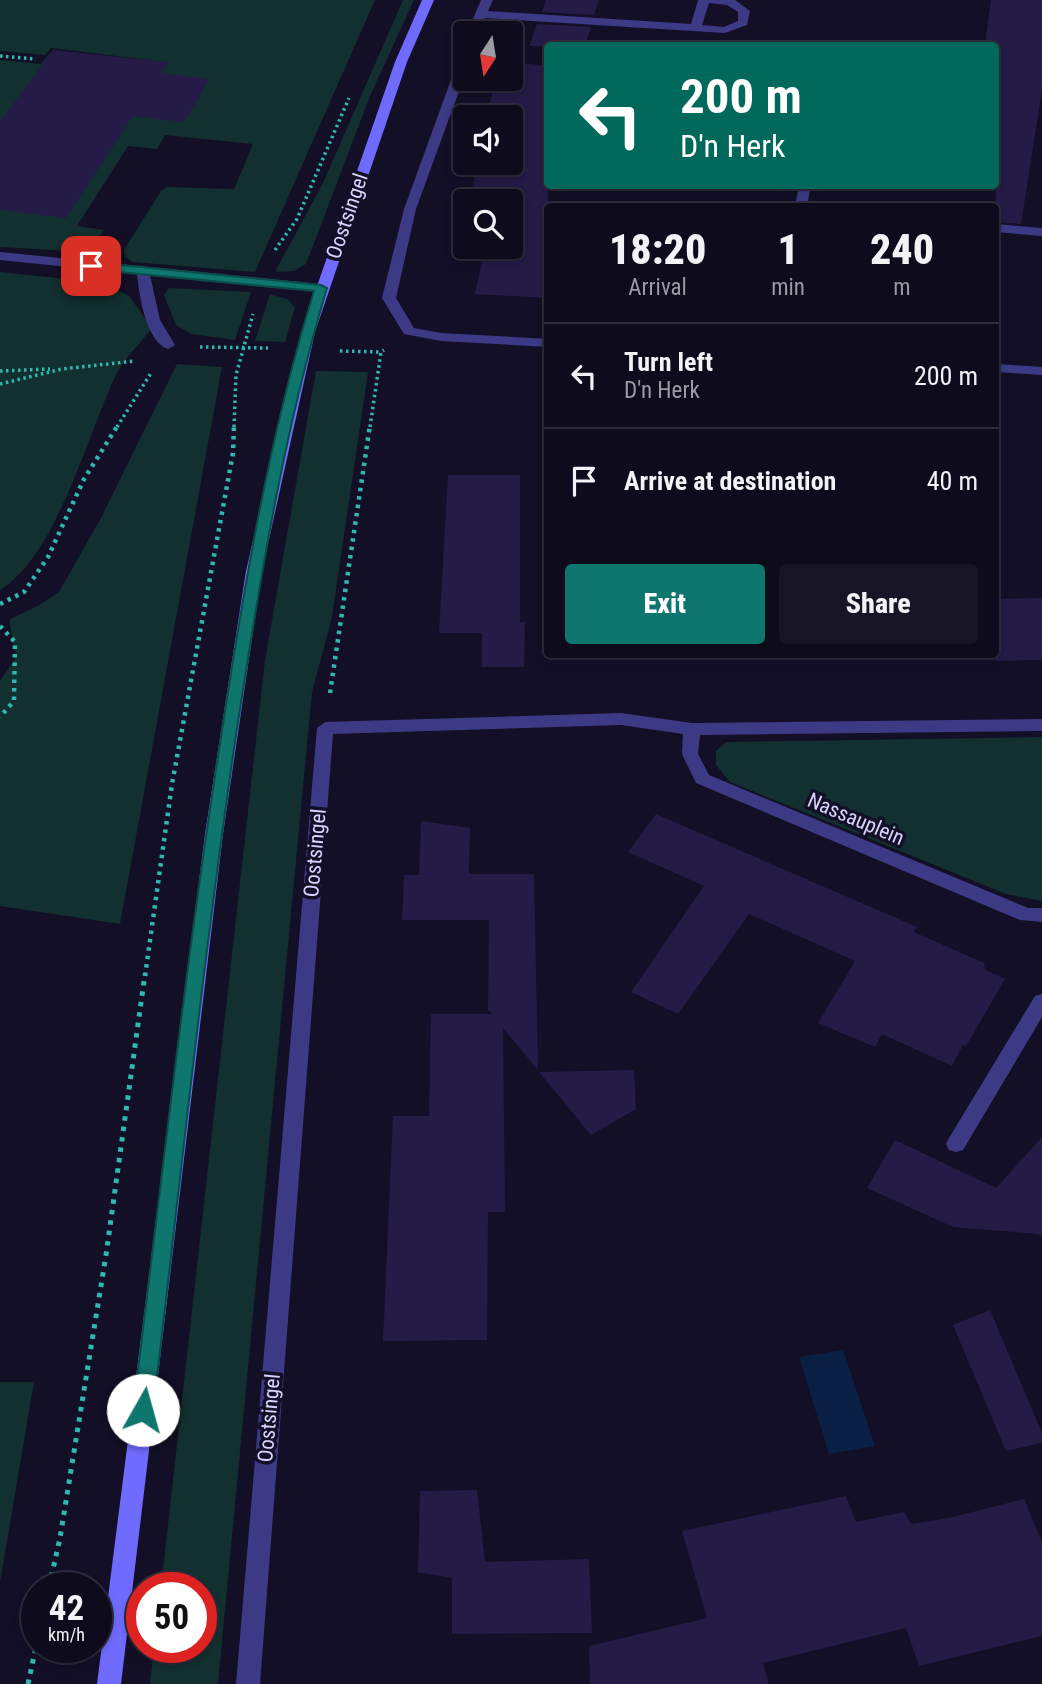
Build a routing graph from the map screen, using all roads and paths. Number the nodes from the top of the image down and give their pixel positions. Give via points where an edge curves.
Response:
1 (428, 0) edge
2 (487, 0) edge
3 (704, 0) edge
4 (711, 0) edge
5 (482, 14) junction
6 (479, 21) edge
7 (695, 29) junction
8 (0, 56) edge
9 (36, 59) dead end
10 (453, 91) edge
11 (350, 95) dead end
12 (999, 228) edge
13 (1042, 232) edge
14 (0, 256) edge
15 (143, 271) junction
16 (261, 282) junction
17 (321, 288) junction
18 (409, 331) junction
19 (544, 343) edge
20 (168, 345) junction
21 (161, 359) junction
22 (999, 368) edge
23 (62, 369) junction
24 (0, 371) edge
25 (1042, 371) edge
26 (0, 384) edge
27 (0, 604) edge
28 (0, 626) edge
29 (0, 717) edge
30 (1042, 725) edge
31 (325, 728) junction
32 (692, 729) junction
33 (1042, 915) edge
34 (1042, 1001) edge
35 (956, 1144) dead end
36 (52, 1572) edge
37 (32, 1663) edge
38 (27, 1684) edge
39 (109, 1684) edge
40 (247, 1684) edge

1 - 17 main road, Oostsingel via 401,62
2 - 5 street
3 - 7 street
4 - 7 street via 730,2 744,11 743,23 725,30
5 - 6 street
5 - 7 street
8 - 9 path
10 - 18 street via 410,209 389,298
11 - 16 path via 297,219 276,247
12 - 13 street
14 - 15 street
15 - 16 street
15 - 20 street via 146,298
16 - 17 street
17 - 39 main road, Oostsingel via 303,349 247,613 214,834
18 - 19 street
18 - 31 path via 381,352
20 - 21 path
20 - 36 path via 245,347 236,375 233,453 172,784 106,1255
21 - 23 path
21 - 27 path via 84,479 48,556 24,592
22 - 25 street
23 - 24 path
23 - 26 path
28 - 29 path via 15,642 14,701
30 - 32 street
31 - 32 street via 621,719
31 - 40 street, Oostsingel
32 - 33 street, Nassauplein via 690,754 702,779 1026,915
34 - 35 street
37 - 38 path

